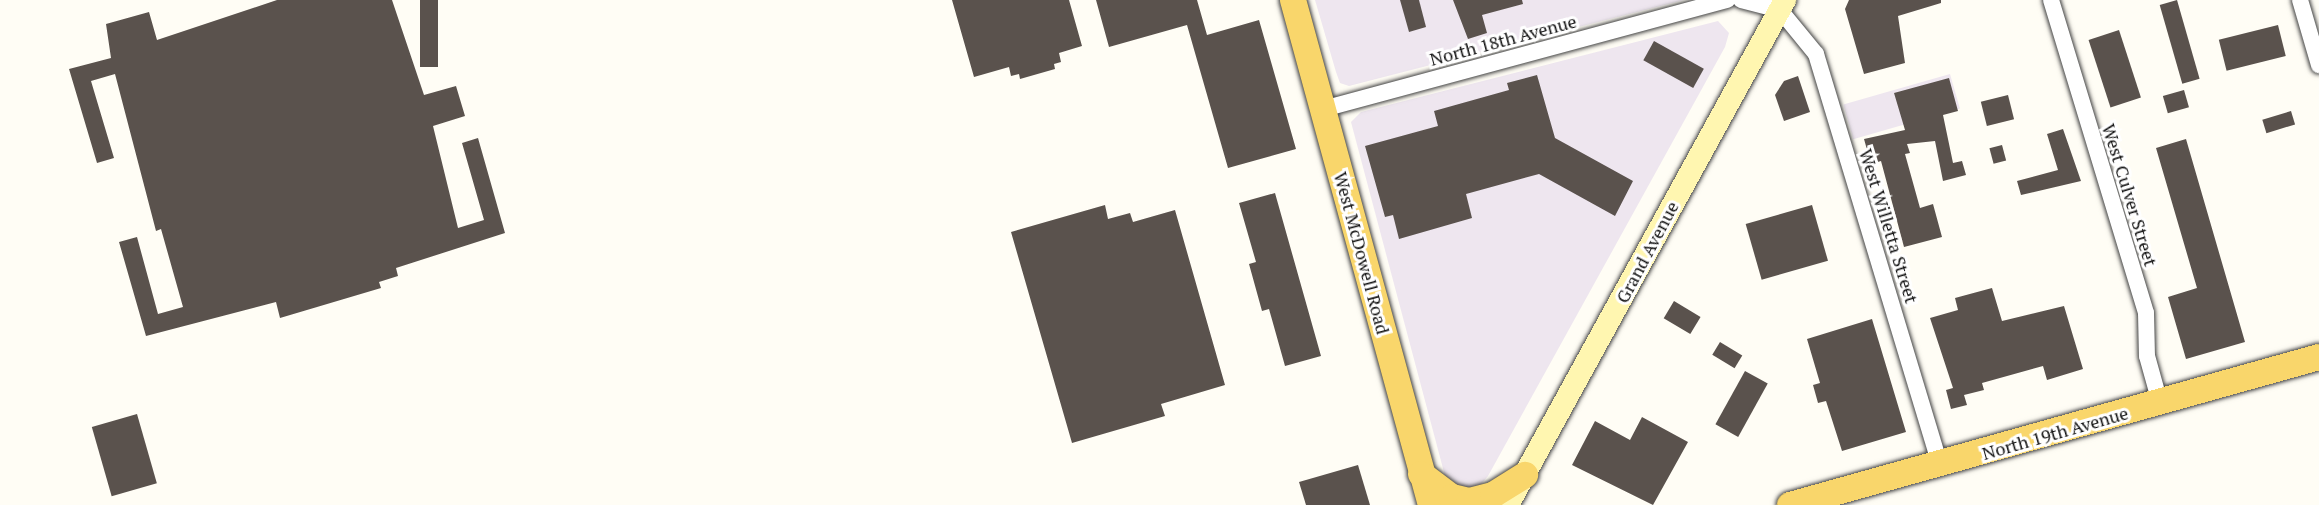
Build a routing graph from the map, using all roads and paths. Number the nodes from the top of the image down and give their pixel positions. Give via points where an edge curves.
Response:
1 (1293, 0) edge
2 (1728, 0) edge
3 (1741, 0) edge
4 (2051, 0) edge
5 (2300, 0) edge
6 (1782, 5) edge
7 (2319, 65) edge
8 (1323, 109) junction
9 (2319, 357) edge
10 (2160, 403) junction
11 (1940, 465) junction
12 (1421, 474) junction
13 (1525, 475) junction
14 (1431, 505) edge
15 (1508, 505) edge
16 (1790, 505) edge

1 - 8 main road, West McDowell Road
2 - 8 street, North 18th Avenue
3 - 6 street
4 - 10 street, West Culver Street via 2146,313 2148,358
5 - 7 street
6 - 11 street, West Willetta Street via 1816,54
6 - 13 main road, Grand Avenue
8 - 12 main road, West McDowell Road
9 - 10 main road, North 19th Avenue
10 - 11 main road, North 19th Avenue
11 - 16 main road, North 19th Avenue
12 - 13 main road via 1452,497 1469,501 1493,495
12 - 14 main road, West McDowell Road
13 - 15 main road, Grand Avenue

